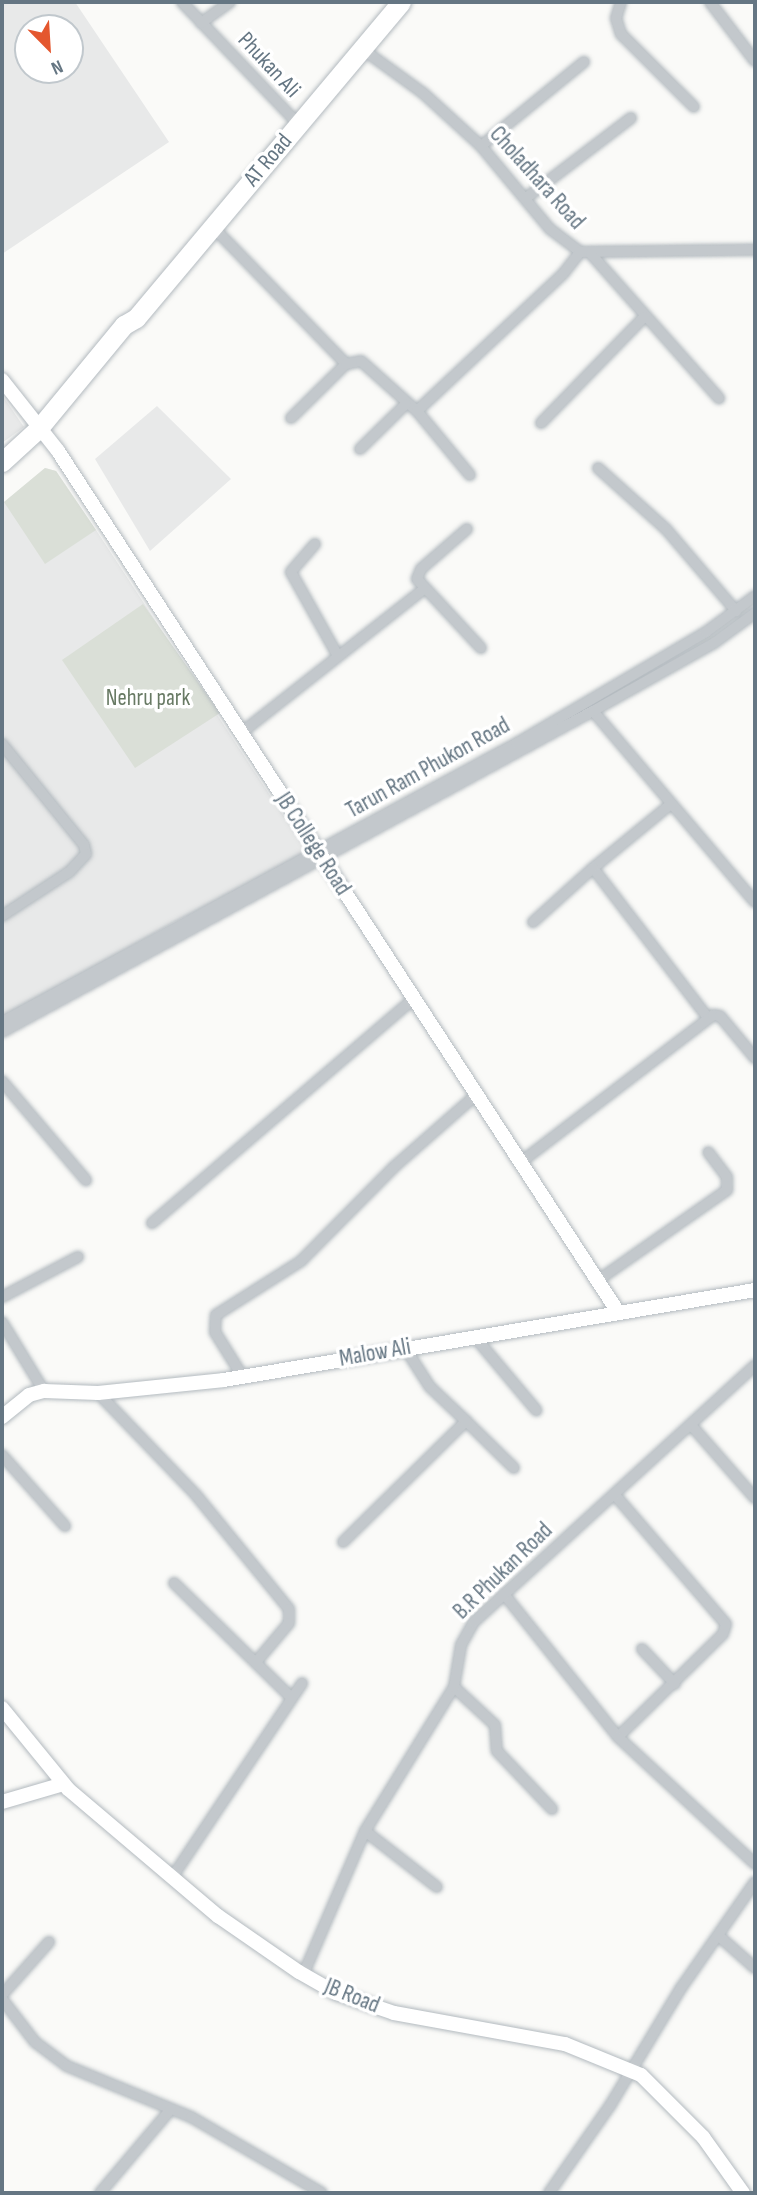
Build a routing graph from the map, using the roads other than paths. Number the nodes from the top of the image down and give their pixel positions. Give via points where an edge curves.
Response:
1 (182, 2) edge
2 (230, 2) edge
3 (401, 2) edge
4 (621, 2) edge
5 (710, 2) edge
6 (201, 23) junction
7 (360, 48) junction
8 (755, 61) edge
9 (584, 62) dead end
10 (694, 107) dead end
11 (631, 118) dead end
12 (298, 124) junction
13 (481, 146) junction
14 (526, 198) junction
15 (213, 227) junction
16 (755, 250) edge
17 (585, 253) junction
18 (644, 317) junction
19 (346, 364) junction
20 (2, 380) edge
21 (719, 398) dead end
22 (406, 404) junction
23 (417, 411) junction
24 (291, 418) dead end
25 (541, 423) dead end
26 (43, 432) junction
27 (360, 449) dead end
28 (2, 462) edge
29 (598, 468) dead end
30 (470, 475) dead end
31 (2, 477) edge
32 (467, 529) dead end
33 (315, 544) dead end
34 (423, 590) junction
35 (755, 596) edge
36 (736, 611) junction
37 (755, 613) edge
38 (746, 621) junction
39 (755, 631) edge
40 (481, 648) dead end
41 (338, 656) junction
42 (593, 711) junction
43 (241, 733) junction
44 (2, 744) edge
45 (671, 804) junction
46 (320, 857) junction
47 (593, 868) junction
48 (755, 902) edge
49 (2, 916) edge
50 (533, 922) dead end
51 (413, 999) junction
52 (709, 1018) junction
53 (2, 1022) edge
54 (2, 1032) edge
55 (755, 1058) edge
56 (2, 1081) edge
57 (476, 1095) junction
58 (708, 1152) dead end
59 (521, 1162) junction
60 (86, 1180) dead end
61 (152, 1223) dead end
62 (78, 1257) dead end
63 (597, 1281) junction
64 (755, 1290) edge
65 (2, 1297) edge
66 (618, 1312) junction
67 (2, 1322) edge
68 (474, 1336) junction
69 (405, 1348) junction
70 (755, 1365) edge
71 (243, 1377) junction
72 (44, 1391) junction
73 (98, 1393) junction
74 (537, 1410) dead end
75 (2, 1417) edge
76 (466, 1422) junction
77 (691, 1425) junction
78 (2, 1455) edge
79 (514, 1468) dead end
80 (615, 1495) junction
81 (755, 1498) edge
82 (65, 1526) dead end
83 (343, 1542) dead end
84 (174, 1583) dead end
85 (504, 1594) junction
86 (642, 1649) dead end
87 (257, 1661) junction
88 (302, 1683) dead end
89 (675, 1684) junction
90 (454, 1687) junction
91 (291, 1697) junction
92 (2, 1708) edge
93 (618, 1737) junction
94 (63, 1784) junction
95 (2, 1802) edge
96 (552, 1809) dead end
97 (365, 1831) junction
98 (755, 1864) edge
99 (173, 1876) junction
100 (755, 1882) edge
101 (437, 1887) dead end
102 (719, 1936) junction
103 (49, 1942) dead end
104 (755, 1968) edge
105 (303, 1975) junction
106 (2, 1997) edge
107 (629, 2069) junction
108 (172, 2109) junction
109 (100, 2193) edge
110 (322, 2193) edge
111 (549, 2193) edge
112 (743, 2193) edge

1 - 6 street, Phukan Ali
2 - 6 street
3 - 7 highway, AT Road
4 - 10 street via 616,18 621,34
5 - 8 street
6 - 12 street, Phukan Ali
7 - 12 highway, AT Road
7 - 13 street, Choladhara Road via 423,93
9 - 13 street
11 - 14 street
12 - 15 highway, AT Road
13 - 14 street, Choladhara Road
14 - 17 street, Choladhara Road via 550,229
15 - 19 street
15 - 26 highway, AT Road via 136,318 124,325
16 - 17 street, Choladhara Road
17 - 18 street
17 - 23 street
18 - 21 street
18 - 25 street
19 - 22 street via 360,361 378,373
19 - 24 street
20 - 26 street, JB College Road
22 - 23 street
22 - 27 street
23 - 30 street
26 - 28 highway, AT Road
26 - 31 highway, AT Road
26 - 43 street, JB College Road
29 - 36 street via 666,528
32 - 34 street via 421,569 417,579
33 - 41 street via 291,572
34 - 40 street
34 - 41 street
35 - 36 street, Tarun Ram Phukon Road
36 - 46 street, Tarun Ram Phukon Road
37 - 38 street, Tarun Ram Phukon Road
38 - 39 street
38 - 42 street, Tarun Ram Phukon Road
41 - 43 street
42 - 45 street
42 - 46 street, Tarun Ram Phukon Road
43 - 46 street, JB College Road
44 - 49 street via 85,845 86,854 69,872
45 - 47 street
45 - 48 street
46 - 51 street, JB College Road
46 - 53 street, Tarun Ram Phukon Road
46 - 54 street, Tarun Ram Phukon Road
47 - 50 street
47 - 52 street
51 - 57 street, JB College Road
51 - 61 street
52 - 55 street via 720,1016
52 - 59 street
56 - 60 street
57 - 59 street, JB College Road
57 - 71 street via 394,1167 301,1261 216,1315 215,1332
58 - 63 street via 727,1177 727,1190
59 - 63 street, JB College Road
62 - 65 street
63 - 66 street, JB College Road
64 - 66 street, Malow Ali
66 - 68 street, Malow Ali
67 - 72 street
68 - 69 street, Malow Ali
68 - 74 street
69 - 71 street, Malow Ali
69 - 76 street via 430,1387
70 - 77 street, B.R Phukan Road
71 - 73 street, Malow Ali
72 - 73 street, Malow Ali
72 - 75 street via 29,1395
73 - 87 street via 196,1495 289,1609 289,1623
76 - 79 street
76 - 83 street
77 - 80 street, B.R Phukan Road
77 - 81 street
78 - 82 street
80 - 85 street, B.R Phukan Road
80 - 89 street via 726,1624 723,1634
84 - 87 street
85 - 90 street, B.R Phukan Road via 474,1622 461,1645
85 - 93 street
86 - 89 street
87 - 91 street
88 - 91 street
89 - 93 street
90 - 96 street via 495,1725 497,1751
90 - 97 street, B.R Phukan Road
91 - 99 street
92 - 94 street, JB Road
93 - 98 street
94 - 95 street
94 - 99 street, JB Road
97 - 101 street
97 - 105 street, B.R Phukan Road
99 - 105 street, JB Road via 218,1916
100 - 102 street
102 - 104 street
102 - 107 street
103 - 106 street
105 - 107 street, JB Road via 336,1993 394,2013 565,2044
106 - 108 street via 35,2042 67,2066
107 - 111 street via 611,2104
107 - 112 street, JB Road via 667,2097
108 - 109 street
108 - 110 street

